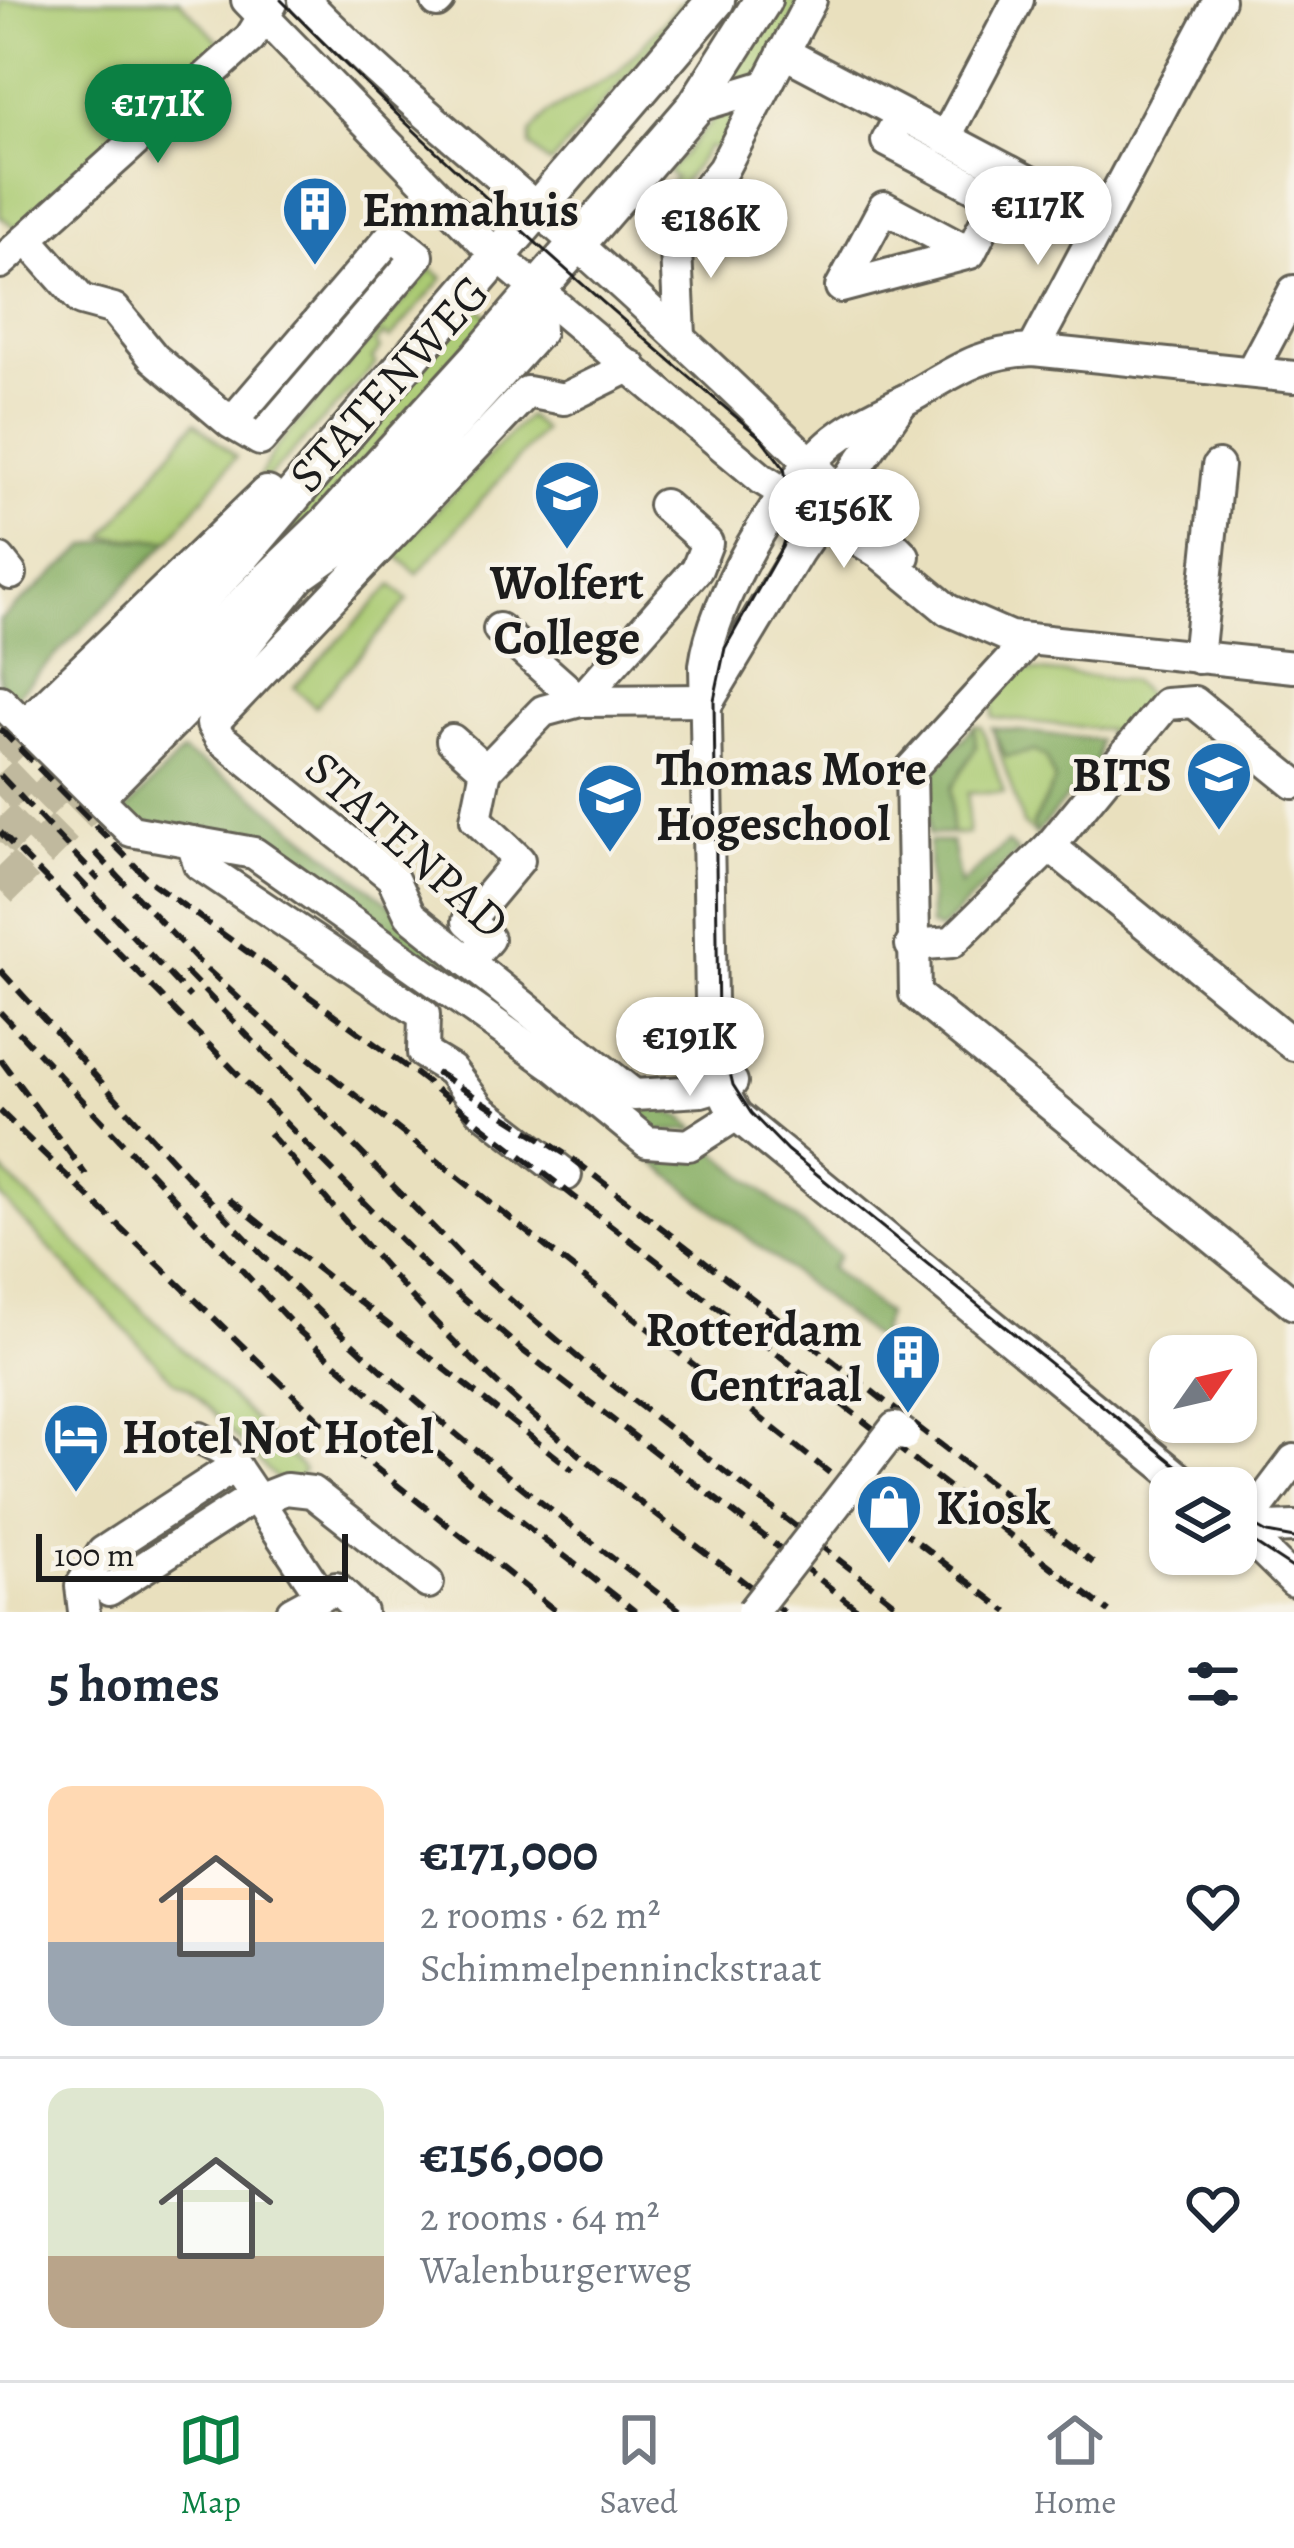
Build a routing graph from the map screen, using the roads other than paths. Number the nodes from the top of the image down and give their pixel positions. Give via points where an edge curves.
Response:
1 (304, 0) edge
2 (716, 0) edge
3 (763, 0) edge
4 (812, 0) edge
5 (1018, 0) edge
6 (1219, 0) edge
7 (262, 6) edge
8 (783, 52) junction
9 (765, 86) junction
10 (695, 107) junction
11 (901, 115) junction
12 (946, 138) junction
13 (1004, 185) junction
14 (537, 209) junction
15 (1102, 220) junction
16 (28, 240) junction
17 (576, 243) junction
18 (970, 253) dead end
19 (496, 255) junction
20 (0, 262) edge
21 (537, 288) junction
22 (1294, 291) edge
23 (680, 336) junction
24 (1033, 350) junction
25 (631, 366) junction
26 (1251, 372) junction
27 (1294, 377) edge
28 (903, 401) junction
29 (231, 424) junction
30 (812, 462) junction
31 (1218, 466) dead end
32 (840, 490) junction
33 (785, 497) junction
34 (664, 505) dead end
35 (819, 520) junction
36 (329, 522) junction
37 (294, 581) junction
38 (963, 614) junction
39 (500, 629) dead end
40 (1029, 640) junction
41 (1198, 658) junction
42 (1294, 667) edge
43 (709, 700) junction
44 (0, 701) edge
45 (580, 701) junction
46 (452, 740) dead end
47 (67, 755) junction
48 (486, 770) junction
49 (1294, 783) edge
50 (191, 842) junction
51 (1050, 847) junction
52 (911, 945) junction
53 (468, 962) junction
54 (1294, 1045) edge
55 (726, 1084) junction
56 (736, 1115) junction
57 (777, 1148) junction
58 (566, 1175) dead end
59 (1294, 1304) edge
60 (904, 1435) dead end
61 (200, 1438) dead end
62 (1294, 1460) edge
63 (235, 1466) junction
64 (1165, 1467) edge
65 (256, 1498) junction
66 (1257, 1505) edge
67 (1257, 1527) edge
68 (1294, 1528) edge
69 (1257, 1545) edge
70 (1294, 1582) edge
71 (428, 1583) dead end
72 (109, 1590) dead end
73 (320, 1594) junction
74 (84, 1612) edge
75 (293, 1612) edge
76 (361, 1612) edge
77 (752, 1612) edge

1 - 14 street via 382,80
2 - 14 main road
3 - 10 main road
4 - 8 street
5 - 12 street
6 - 15 street
7 - 16 street
7 - 19 street
8 - 9 street
8 - 11 street
9 - 10 street
9 - 23 street via 723,169 675,228
10 - 17 main road
11 - 12 street
11 - 13 street via 887,141
12 - 13 street
13 - 15 street
13 - 18 street
14 - 17 street
14 - 19 main road, STATENWEG
15 - 24 street
16 - 20 street
16 - 29 street via 81,300 114,309 154,358
17 - 21 main road
17 - 23 street
19 - 21 street
19 - 47 main road, STATENWEG via 336,442 284,479
21 - 25 street
21 - 36 main road, STATENWEG
21 - 37 street, STATENWEG via 539,332 349,542
22 - 26 street
23 - 30 street
24 - 26 street
24 - 28 street via 991,351
25 - 33 street
25 - 53 street, STATENPAD via 564,399 527,392 212,724 392,877 410,915
26 - 27 street
28 - 30 street via 868,416
28 - 32 street
29 - 29 street, STATENWEG via 392,235 418,256 260,440
30 - 32 street
30 - 33 street
31 - 41 street
32 - 35 street
32 - 38 street
33 - 35 street
33 - 43 street via 709,633
34 - 45 street via 707,543 697,569
35 - 38 street
35 - 43 street
36 - 37 main road
36 - 47 main road, STATENWEG
37 - 47 main road via 227,664
38 - 40 street
39 - 45 street
40 - 41 street
40 - 52 street via 911,770
41 - 42 street
43 - 45 street
43 - 55 street via 711,1000
44 - 50 street via 130,831
45 - 48 street via 543,711
46 - 48 street
48 - 53 street via 476,819 519,860 468,921 488,939
49 - 51 street via 1181,699 1166,704
50 - 56 street via 237,847 272,864 647,1142 689,1145
50 - 58 street via 199,863 424,1015 423,1053
51 - 52 street via 952,942
51 - 54 street
52 - 59 street via 915,994
53 - 55 street, STATENPAD via 634,1095
55 - 56 street
55 - 57 street
56 - 57 street
57 - 64 street
60 - 77 street, bridge via 895,1428 783,1582
61 - 63 street
62 - 66 street
63 - 65 street
63 - 74 street via 96,1560 81,1586
65 - 71 street via 312,1492
65 - 72 street
65 - 73 street
67 - 68 street
69 - 70 street
73 - 75 street
73 - 76 street via 341,1589

